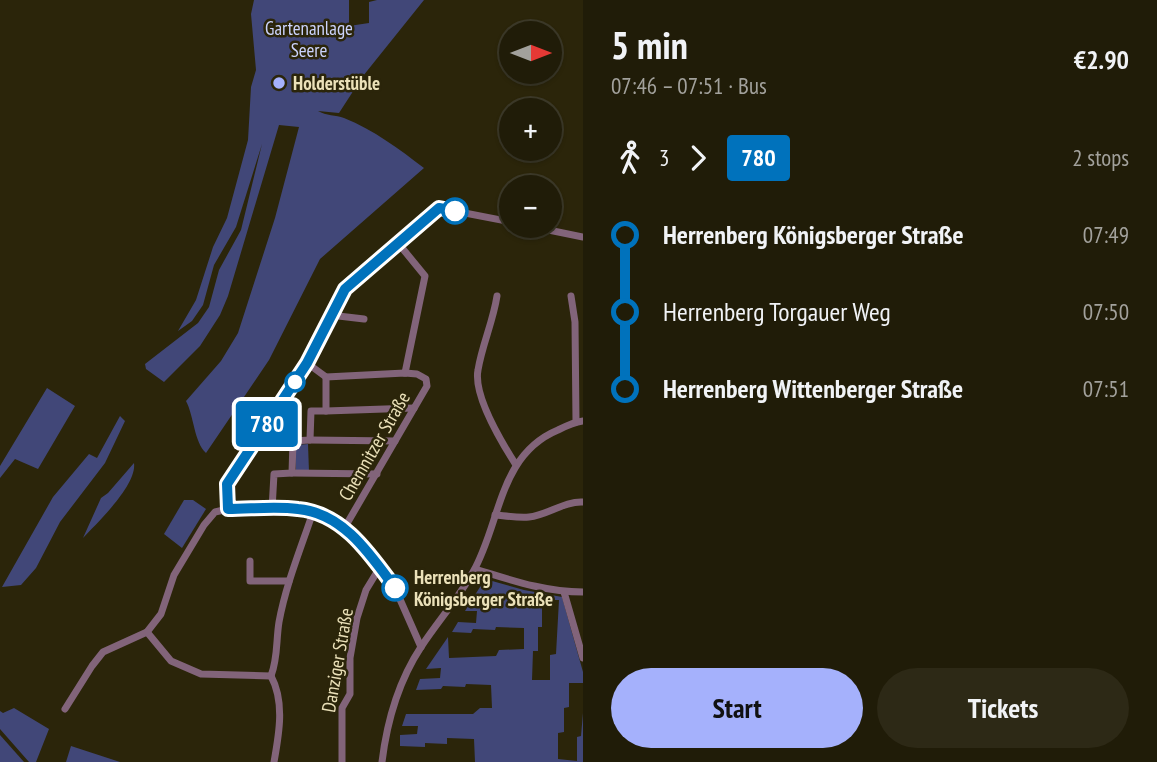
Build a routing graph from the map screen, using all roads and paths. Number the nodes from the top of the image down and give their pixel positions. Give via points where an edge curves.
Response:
1 (499, 220) edge
2 (562, 233) edge
3 (583, 237) edge
4 (398, 243) junction
5 (497, 296) dead end
6 (571, 296) dead end
7 (330, 316) junction
8 (364, 319) dead end
9 (307, 363) junction
10 (405, 373) junction
11 (326, 377) junction
12 (414, 408) junction
13 (326, 411) junction
14 (580, 421) edge
15 (310, 440) junction
16 (396, 441) junction
17 (516, 465) junction
18 (292, 473) junction
19 (377, 474) junction
20 (583, 502) edge
21 (228, 509) junction
22 (272, 509) junction
23 (313, 512) junction
24 (495, 515) junction
25 (345, 527) junction
26 (250, 561) dead end
27 (380, 567) junction
28 (475, 569) junction
29 (289, 581) junction
30 (564, 592) junction
31 (583, 592) edge
32 (147, 632) junction
33 (421, 647) junction
34 (583, 658) edge
35 (271, 676) junction
36 (65, 709) dead end
37 (274, 762) edge
38 (342, 762) edge
39 (382, 762) edge

1 - 4 street via 439,208
2 - 3 street
4 - 7 street via 345,289
4 - 10 street via 425,276
5 - 17 street via 477,372 479,393
6 - 14 street
7 - 8 street
7 - 9 street
9 - 11 street
9 - 21 street via 227,484
10 - 11 street, Chemnitzer Straße
10 - 12 street, Chemnitzer Straße via 426,379 427,386
11 - 13 street
12 - 13 street
12 - 16 street, Chemnitzer Straße
13 - 15 street via 311,411
14 - 17 street via 545,435
15 - 16 street
15 - 18 street via 293,441
16 - 19 street, Chemnitzer Straße
17 - 24 street
18 - 19 street
18 - 22 street via 274,474
19 - 25 street, Chemnitzer Straße
20 - 24 street via 529,517
21 - 22 street
21 - 32 street via 215,512 204,525 174,575 161,614
22 - 23 street
23 - 25 street
23 - 29 street
24 - 28 street
25 - 27 street
26 - 29 street via 250,581
27 - 33 street via 395,588
27 - 38 street, Danziger Straße via 357,618 350,694 342,708
28 - 30 street
28 - 33 street
29 - 35 street
30 - 31 street
30 - 34 street
32 - 35 street via 171,661 201,674
32 - 36 street via 103,652
33 - 39 street via 393,705
35 - 37 street via 280,726

